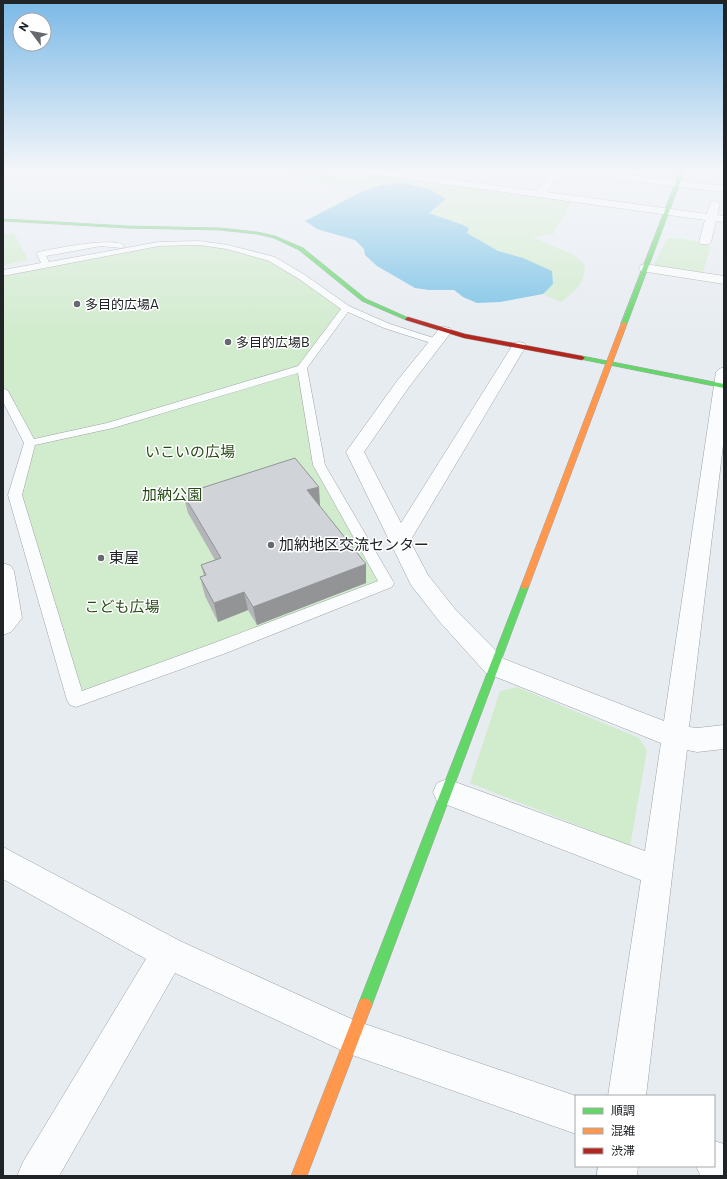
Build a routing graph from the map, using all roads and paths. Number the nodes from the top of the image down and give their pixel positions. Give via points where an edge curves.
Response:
1 (74, 224) edge
2 (661, 224) edge
3 (709, 224) edge
4 (705, 242) dead end
5 (127, 250) junction
6 (34, 262) dead end
7 (46, 265) junction
8 (3, 268) edge
9 (645, 268) junction
10 (3, 273) edge
11 (724, 280) edge
12 (346, 308) junction
13 (441, 336) junction
14 (519, 346) junction
15 (609, 363) junction
16 (302, 368) junction
17 (723, 381) edge
18 (3, 391) edge
19 (30, 443) junction
20 (401, 540) junction
21 (3, 571) edge
22 (3, 626) edge
23 (495, 666) junction
24 (676, 737) junction
25 (724, 737) edge
26 (447, 792) junction
27 (3, 862) edge
28 (657, 871) junction
29 (168, 953) junction
30 (352, 1037) junction
31 (627, 1095) edge
32 (575, 1115) edge
33 (37, 1176) edge
34 (299, 1176) edge

1 - 13 street via 230,230 275,237 305,250 364,300 416,322
2 - 9 street
3 - 4 street
5 - 7 lane
5 - 7 lane via 124,246 100,244 41,254
5 - 12 lane via 159,244 199,243 228,247 272,259
6 - 8 lane
7 - 10 lane
9 - 11 street
9 - 15 street
12 - 13 lane via 387,326
12 - 16 lane
13 - 14 street
13 - 20 street via 355,452
14 - 15 street
14 - 20 street
15 - 17 street
15 - 23 street
16 - 19 lane via 108,426
16 - 19 lane via 319,465 387,583 220,648 76,700 15,494
17 - 24 street
18 - 19 lane
20 - 23 street via 419,579 447,616
21 - 22 street via 11,618
23 - 24 street
23 - 26 street
24 - 25 street via 697,740
24 - 28 street
26 - 28 street
26 - 30 street
27 - 29 street
28 - 31 street
29 - 30 street
29 - 33 street
30 - 32 street
30 - 34 street

